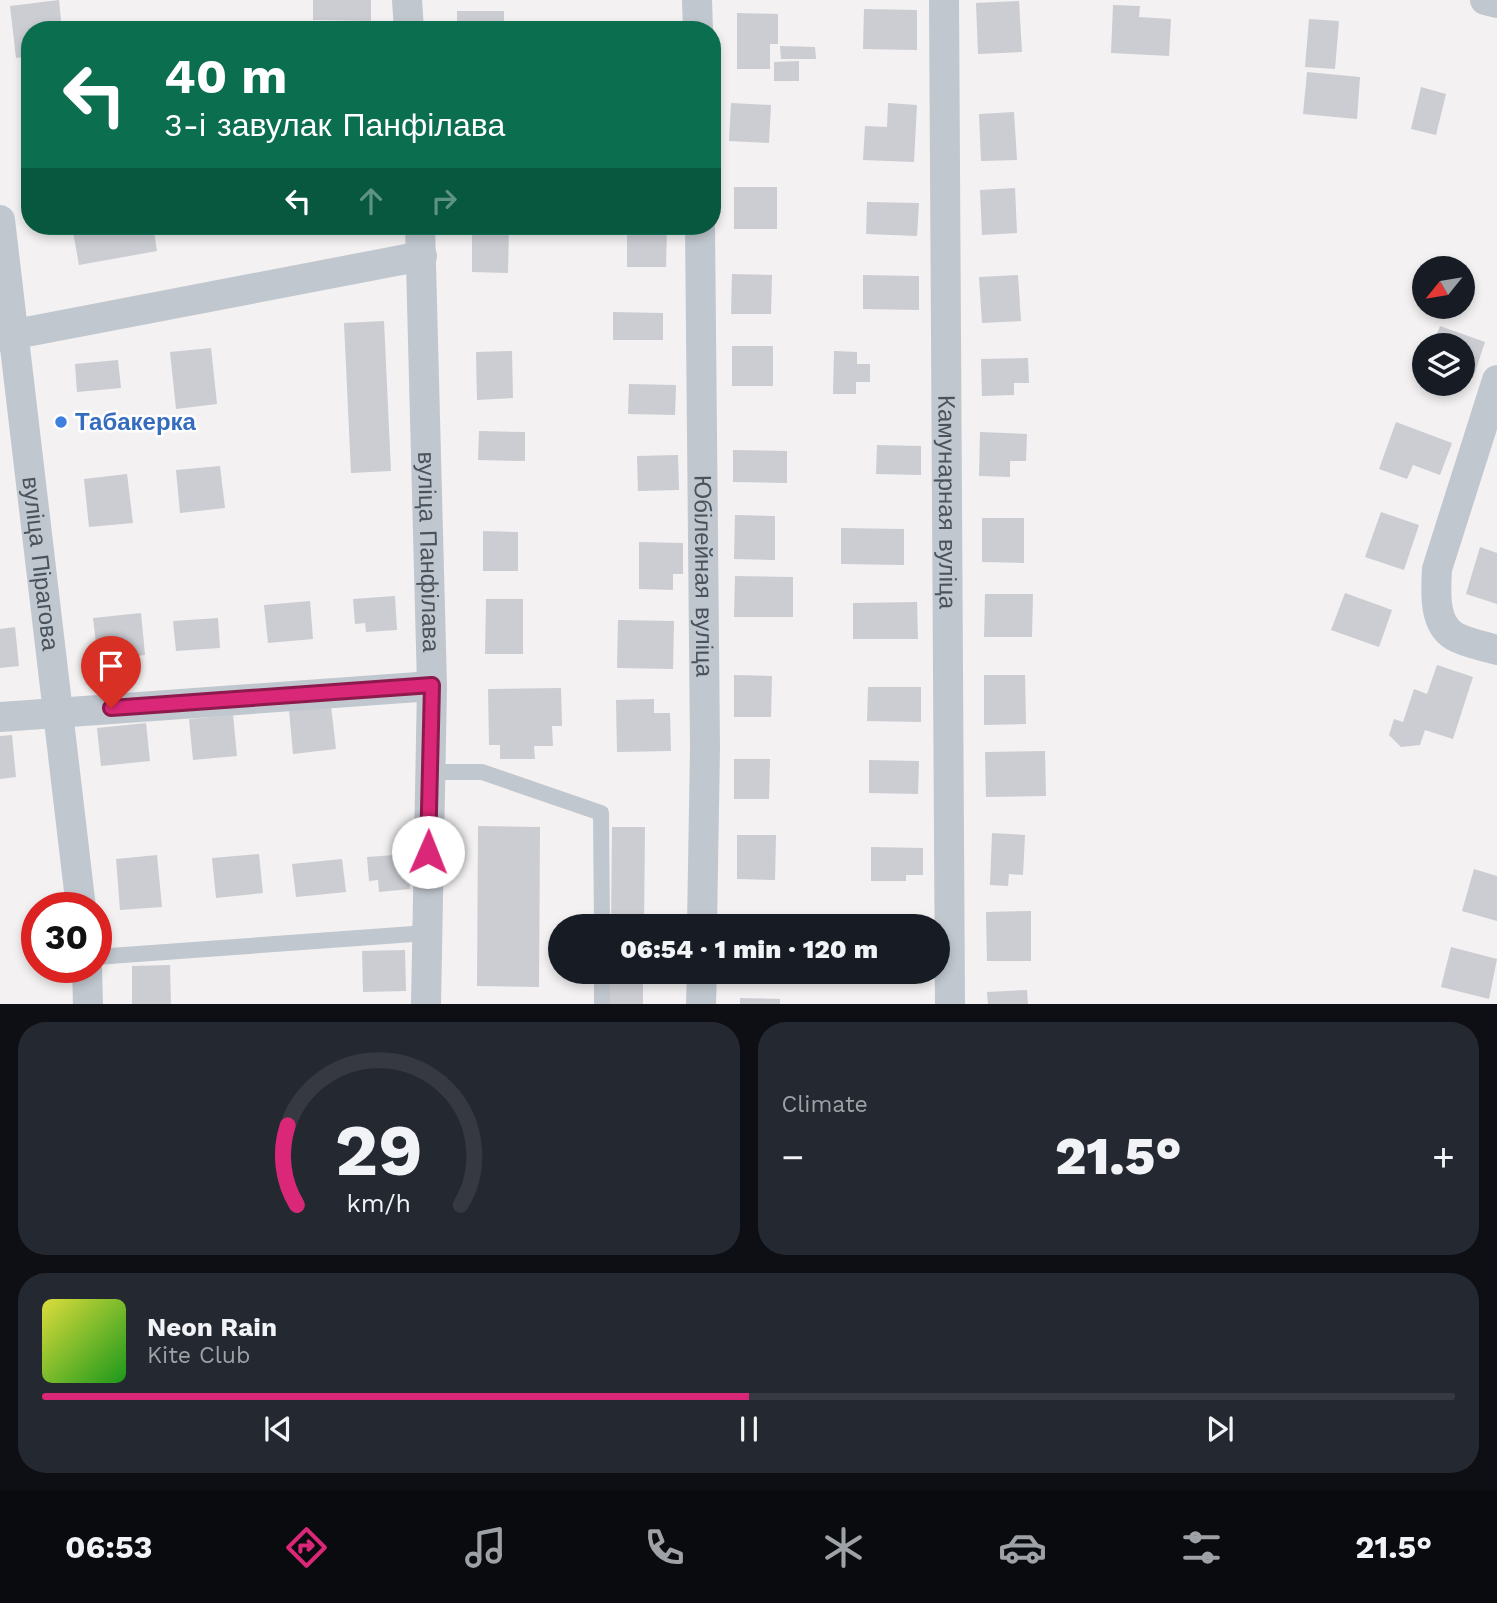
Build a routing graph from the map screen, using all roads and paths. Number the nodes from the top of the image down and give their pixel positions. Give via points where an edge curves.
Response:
1 (408, 0) edge
2 (697, 0) edge
3 (943, 0) edge
4 (1485, 0) edge
5 (1497, 3) edge
6 (409, 21) edge
7 (698, 21) edge
8 (0, 220) edge
9 (421, 235) edge
10 (700, 235) edge
11 (422, 256) junction
12 (7, 336) edge
13 (1497, 380) edge
14 (1497, 650) edge
15 (432, 685) junction
16 (58, 712) junction
17 (0, 717) edge
18 (430, 772) junction
19 (78, 892) edge
20 (602, 914) edge
21 (702, 914) edge
22 (427, 933) junction
23 (112, 956) edge
24 (87, 983) edge
25 (602, 984) edge
26 (702, 984) edge
27 (88, 1004) edge
28 (426, 1004) edge
29 (602, 1004) edge
30 (701, 1004) edge
31 (950, 1004) edge

1 - 6 street
2 - 7 street
3 - 31 street, Камунарная вуліца
4 - 5 street
8 - 12 street, вуліца Пірагова
9 - 11 street, вуліца Панфілава
10 - 21 street, Юбілейная вуліца
11 - 12 street
11 - 15 street, вуліца Панфілава
12 - 16 street, вуліца Пірагова
13 - 14 street via 1437,569 1436,598 1440,618 1453,636
15 - 16 street
15 - 18 street, вуліца Панфілава
16 - 17 street
16 - 19 street, вуліца Пірагова
18 - 20 lane via 482,772 601,813
18 - 22 street, вуліца Панфілава
22 - 23 lane
22 - 28 street, вуліца Панфілава
24 - 27 street
25 - 29 lane
26 - 30 street

